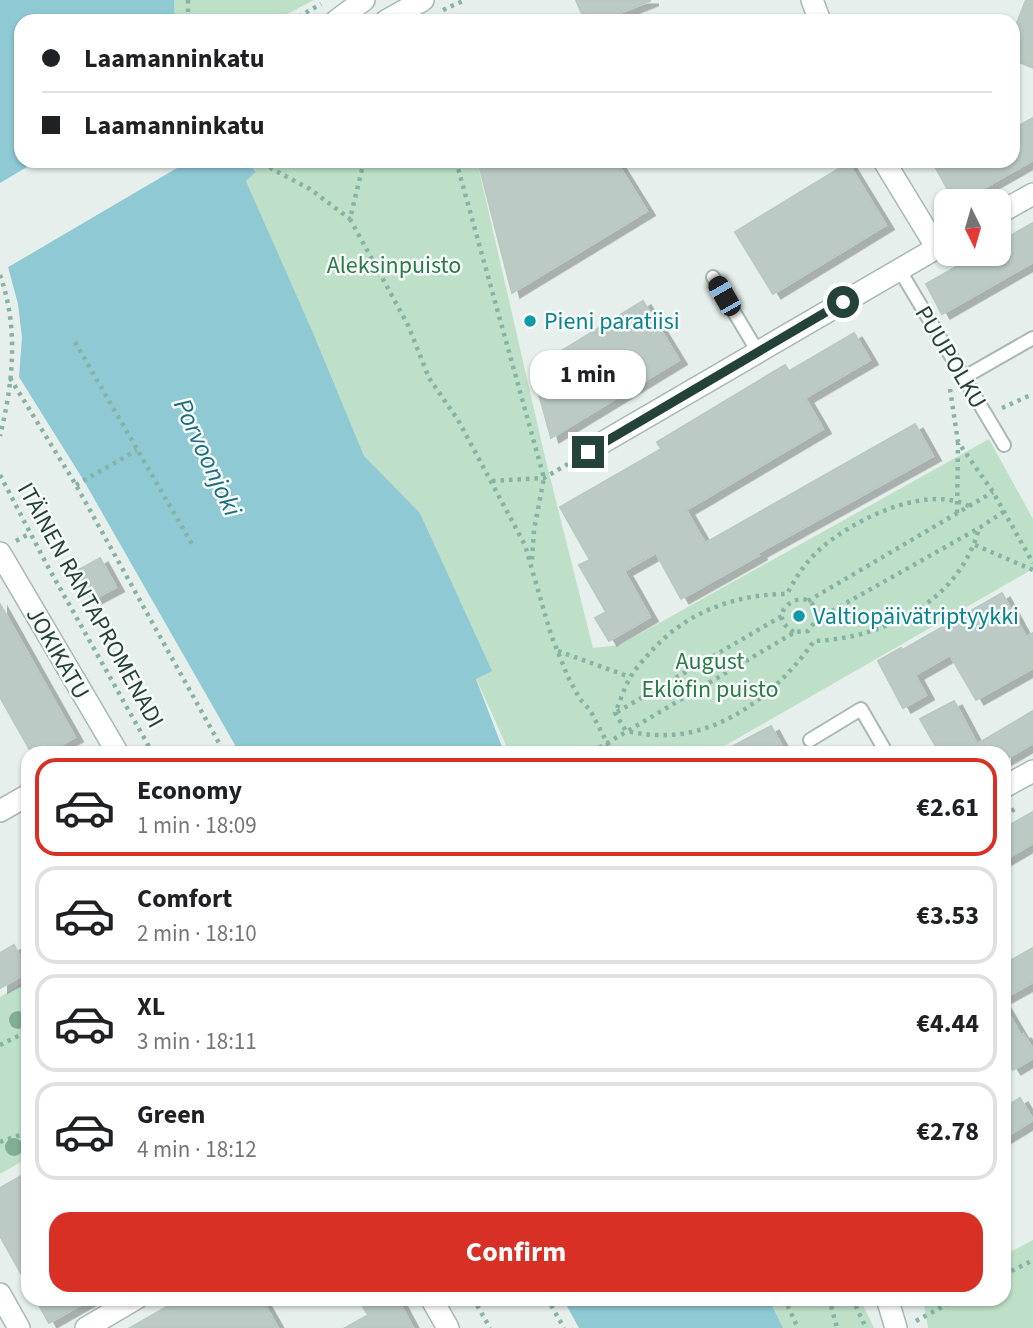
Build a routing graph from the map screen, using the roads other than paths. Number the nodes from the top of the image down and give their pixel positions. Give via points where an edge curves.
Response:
1 (364, 0) edge
2 (423, 0) edge
3 (345, 14) edge
4 (398, 14) edge
5 (889, 168) edge
6 (1033, 194) edge
7 (1012, 206) edge
8 (934, 233) edge
9 (934, 249) edge
10 (899, 269) junction
11 (713, 277) dead end
12 (1033, 338) edge
13 (758, 352) junction
14 (963, 378) junction
15 (1004, 445) dead end
16 (588, 452) road end
17 (0, 553) edge
18 (810, 740) dead end
19 (109, 746) edge
20 (883, 746) edge
21 (1033, 771) edge
22 (1011, 783) edge
23 (21, 799) edge
24 (0, 811) edge
25 (0, 1294) edge
26 (123, 1306) edge
27 (436, 1306) edge
28 (890, 1306) edge
29 (19, 1328) edge
30 (86, 1328) edge
31 (448, 1328) edge
32 (897, 1328) edge

1 - 3 street
2 - 4 street
5 - 8 street
6 - 7 street
9 - 10 street
10 - 13 street
10 - 14 lane, PUUPOLKU
11 - 13 lane
12 - 14 lane
13 - 16 street
14 - 15 lane, PUUPOLKU
17 - 19 street, JOKIKATU
18 - 20 lane via 861,709
21 - 22 street
23 - 24 street
25 - 29 street
26 - 30 street
27 - 31 street
28 - 32 street

